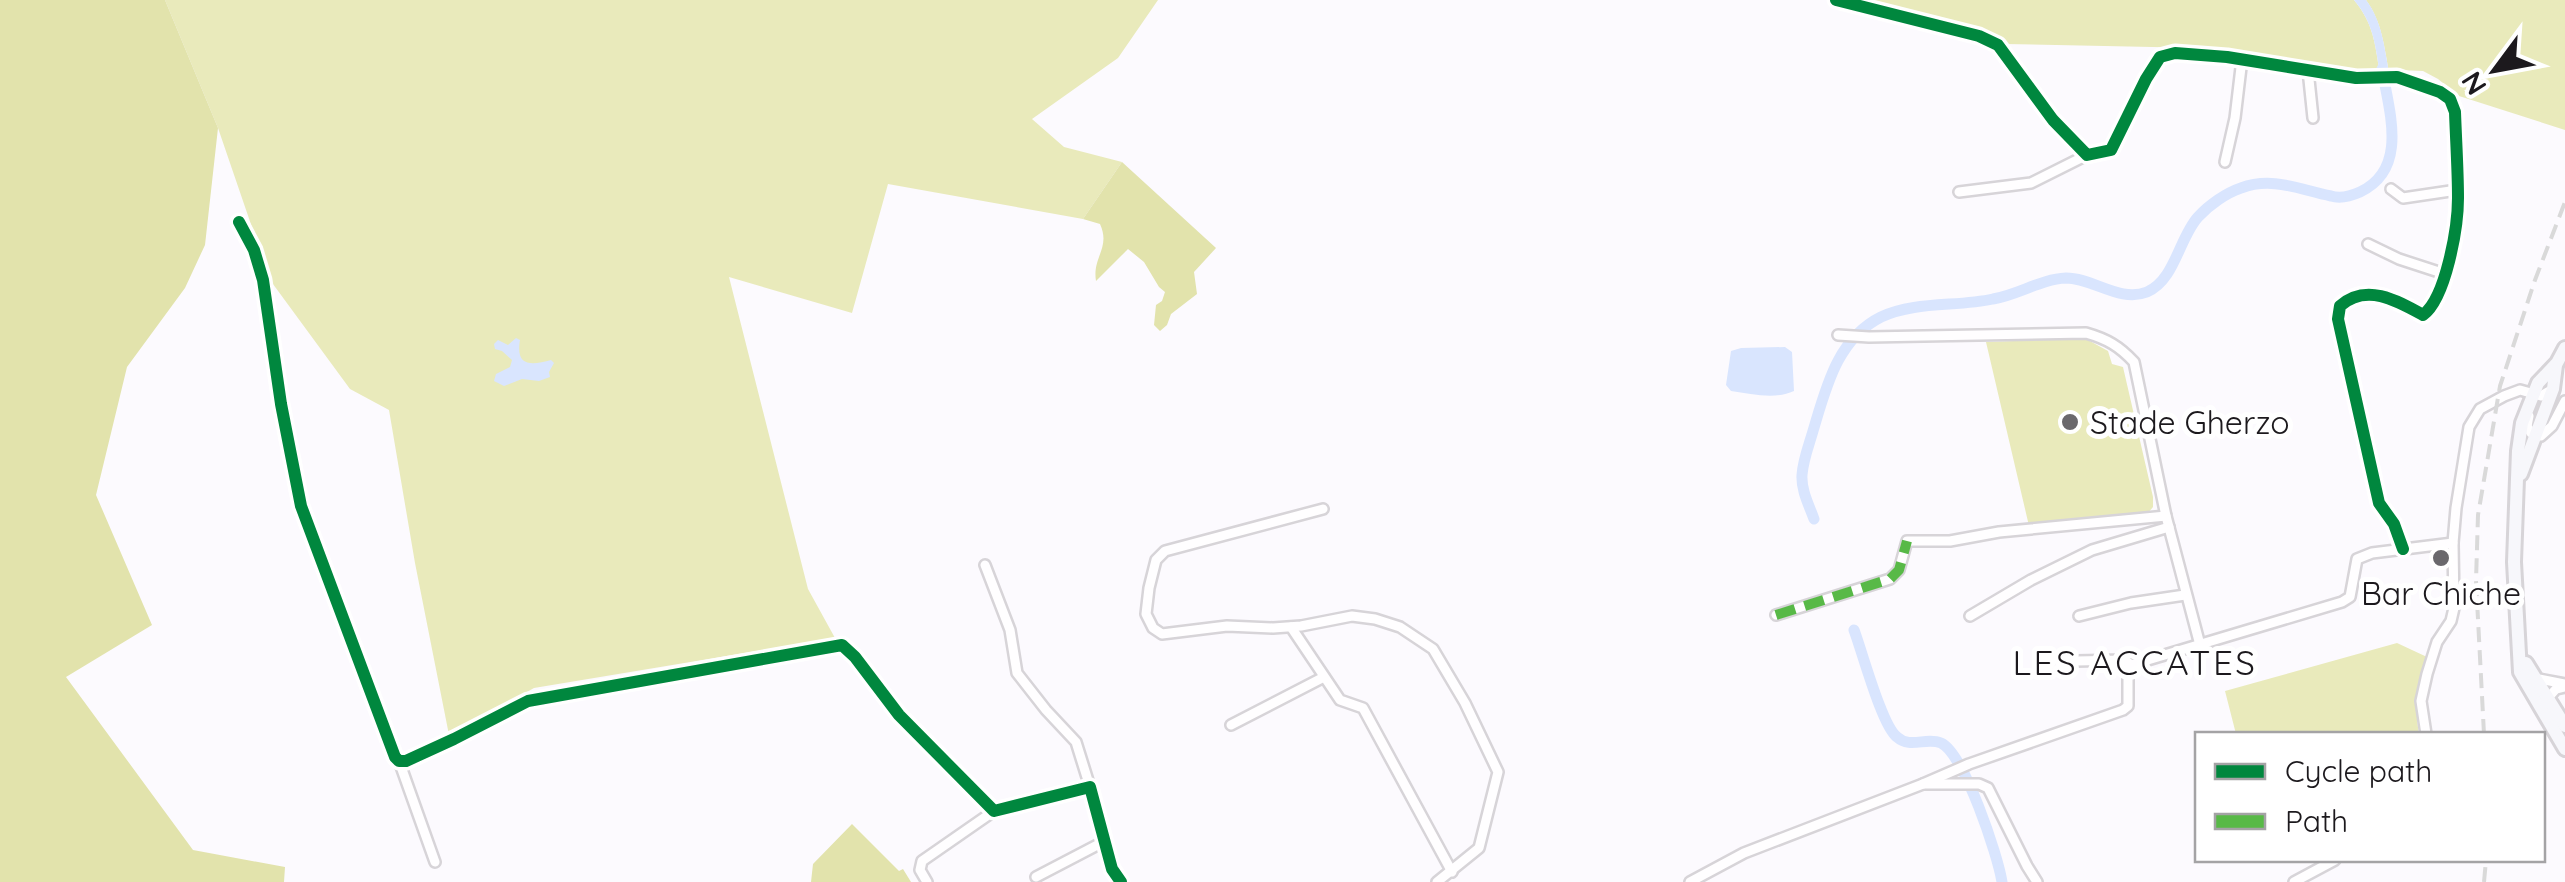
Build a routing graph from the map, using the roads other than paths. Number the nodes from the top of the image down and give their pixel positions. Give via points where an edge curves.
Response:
1 (1836, 0) edge
2 (2242, 60) junction
3 (2308, 70) junction
4 (2313, 118) dead end
5 (2088, 155) junction
6 (2224, 162) dead end
7 (2391, 189) dead end
8 (2458, 190) junction
9 (1959, 192) dead end
10 (239, 222) dead end
11 (2368, 244) dead end
12 (2445, 274) junction
13 (1838, 336) dead end
14 (2565, 348) edge
15 (2561, 366) edge
16 (2553, 389) junction
17 (2532, 393) junction
18 (2565, 400) edge
19 (2535, 436) junction
20 (2518, 482) junction
21 (1323, 509) dead end
22 (2167, 522) junction
23 (2453, 543) junction
24 (2403, 550) junction
25 (985, 566) dead end
26 (2186, 595) junction
27 (1776, 615) dead end
28 (1970, 616) dead end
29 (2080, 616) dead end
30 (1291, 626) junction
31 (2518, 632) junction
32 (2200, 646) junction
33 (2076, 661) dead end
34 (2131, 665) junction
35 (2530, 673) junction
36 (1324, 677) junction
37 (2565, 685) edge
38 (2546, 699) junction
39 (1231, 725) dead end
40 (2559, 727) edge
41 (2426, 732) edge
42 (2564, 746) edge
43 (399, 761) junction
44 (1923, 784) junction
45 (1090, 787) junction
46 (994, 810) junction
47 (1105, 841) junction
48 (435, 862) dead end
49 (2331, 862) edge
50 (1452, 872) junction
51 (1036, 877) dead end
52 (927, 882) edge
53 (1121, 882) edge
54 (1438, 882) edge
55 (1690, 882) edge
56 (2037, 882) edge
57 (2294, 882) edge

1 - 5 street via 1998,45
2 - 3 street
2 - 5 street via 2160,57 2111,150
2 - 6 street
3 - 4 street
3 - 8 street via 2397,78 2450,99
5 - 9 street via 2031,182
7 - 8 street via 2404,198
8 - 12 street
10 - 43 street via 263,280 300,506
11 - 12 street
12 - 24 street via 2423,314 2376,294 2350,297 2338,319 2379,504
13 - 22 street via 2107,338 2134,362
14 - 15 main road
15 - 16 main road
15 - 17 main road
16 - 17 street
16 - 19 main road
17 - 19 street via 2527,426
17 - 20 main road via 2522,423
17 - 23 street via 2504,396 2480,409 2469,426
18 - 19 street via 2552,426
19 - 20 main road
20 - 31 main road
21 - 30 street via 1165,551 1156,560 1146,614 1162,634
22 - 26 street
22 - 27 street via 1907,541 1890,579
22 - 28 street via 2092,550
23 - 24 street
23 - 41 street via 2454,608 2426,674
24 - 32 street via 2357,559 2350,596 2342,602
25 - 45 street via 1010,630 1017,673 1076,742
26 - 29 street
26 - 32 street
30 - 36 street
30 - 50 street via 1374,618 1400,626 1433,649 1498,772 1479,848
31 - 35 main road
31 - 40 main road via 2520,672
32 - 34 street
33 - 34 street
34 - 44 street via 2124,710
35 - 37 street
35 - 38 main road
36 - 39 street
36 - 50 street via 1340,700 1363,708
37 - 38 street
38 - 40 main road
40 - 42 main road
43 - 46 street via 528,701 842,645
43 - 48 street
44 - 55 street
44 - 56 street via 1988,788
45 - 46 street
45 - 47 street
46 - 52 street via 922,861
47 - 51 street
47 - 53 street
49 - 57 street
50 - 54 street

